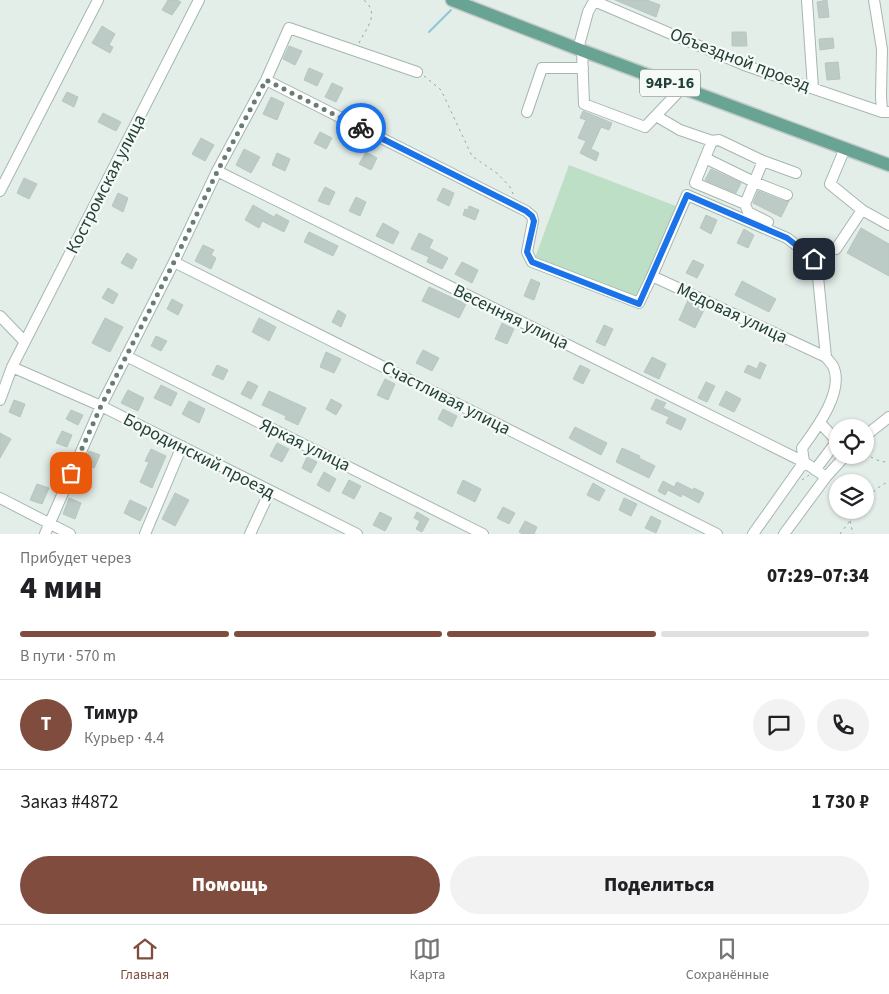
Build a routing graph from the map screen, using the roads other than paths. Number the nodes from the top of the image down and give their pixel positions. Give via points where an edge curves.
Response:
1 (98, 0) edge
2 (199, 0) edge
3 (452, 0) edge
4 (807, 0) edge
5 (874, 0) edge
6 (594, 1) edge
7 (580, 50) junction
8 (583, 68) junction
9 (417, 72) road end
10 (266, 80) junction
11 (683, 87) junction
12 (813, 88) junction
13 (527, 112) dead end
14 (886, 112) edge
15 (656, 116) junction
16 (712, 140) junction
17 (846, 148) junction
18 (705, 158) junction
19 (763, 161) junction
20 (889, 165) edge
21 (217, 172) junction
22 (796, 173) dead end
23 (754, 182) junction
24 (0, 191) edge
25 (787, 195) dead end
26 (745, 204) junction
27 (862, 210) junction
28 (768, 222) dead end
29 (889, 225) edge
30 (836, 249) road end
31 (174, 262) junction
32 (652, 276) junction
33 (0, 316) edge
34 (25, 342) junction
35 (126, 356) junction
36 (826, 356) junction
37 (12, 368) junction
38 (0, 400) edge
39 (101, 406) junction
40 (889, 417) edge
41 (820, 424) junction
42 (874, 429) edge
43 (829, 433) edge
44 (182, 446) junction
45 (829, 452) edge
46 (804, 462) junction
47 (838, 464) edge
48 (815, 470) junction
49 (826, 477) junction
50 (270, 491) junction
51 (0, 498) edge
52 (49, 524) junction
53 (45, 534) edge
54 (70, 534) edge
55 (145, 534) edge
56 (250, 534) edge
57 (356, 534) edge
58 (483, 534) edge
59 (717, 534) edge
60 (753, 534) edge
61 (784, 534) edge

1 - 24 street
2 - 34 street, Костромская улица
3 - 7 main road, 94Р-16
4 - 12 street
5 - 14 street via 882,49 881,96
6 - 7 street, Объездной проезд via 588,12
6 - 12 street, Объездной проезд via 744,65
7 - 8 street, Объездной проезд
7 - 11 main road, 94Р-16
8 - 13 street via 542,68
8 - 15 street, Объездной проезд via 584,104 645,127
9 - 10 street via 289,28
10 - 21 street
10 - 32 street via 520,207 534,221 527,252 532,262 639,304
11 - 15 street
11 - 17 main road, 94Р-16
12 - 14 street, Объездной проезд
15 - 16 street via 680,130
16 - 18 street
16 - 19 street via 719,140
17 - 20 main road, 94Р-16
17 - 27 street via 830,184
18 - 23 street
18 - 26 street via 695,183
19 - 22 street
19 - 23 street
21 - 31 street
21 - 46 street, Весенняя улица
23 - 25 street
23 - 26 street
26 - 28 street via 748,212
27 - 29 street
27 - 30 street
31 - 35 street
31 - 59 street, Счастливая улица
32 - 36 street, Медовая улица
32 - 36 street via 687,195 787,238 814,259 817,267
33 - 34 street
34 - 37 street, Костромская улица
35 - 39 street
35 - 58 street, Яркая улица
36 - 41 street via 833,366 835,385
37 - 38 street, Костромская улица
37 - 39 street, Бородинский проезд
39 - 44 street, Бородинский проезд
39 - 52 street
40 - 42 street
41 - 43 street
41 - 46 street via 802,448
44 - 50 street, Бородинский проезд
44 - 55 street
45 - 48 street
46 - 48 street, Весенняя улица
46 - 60 street
47 - 49 street
48 - 49 street, Весенняя улица
49 - 61 street
50 - 56 street
50 - 57 street, Бородинский проезд
51 - 52 street
52 - 53 street
52 - 54 street

